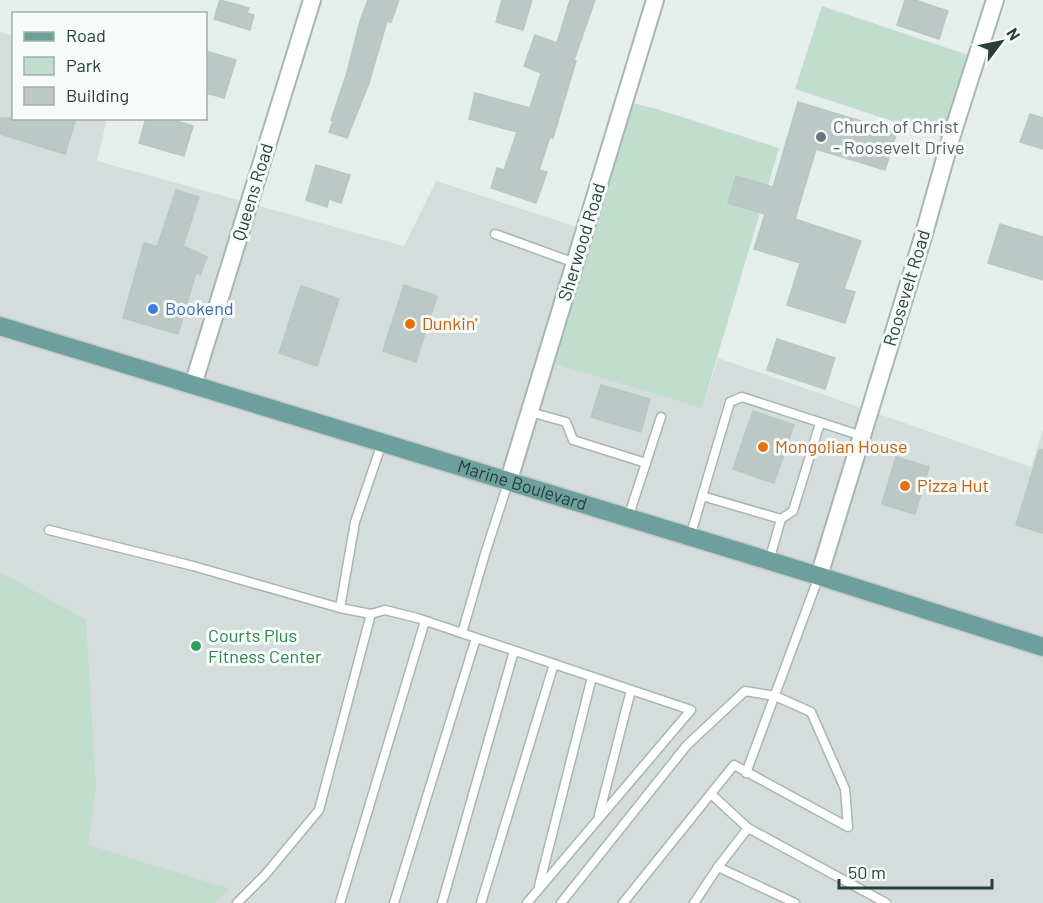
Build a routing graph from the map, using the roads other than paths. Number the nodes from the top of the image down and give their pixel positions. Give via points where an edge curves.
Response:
1 (312, 0) edge
2 (655, 0) edge
3 (995, 0) edge
4 (495, 234) dead end
5 (575, 263) junction
6 (0, 326) edge
7 (193, 385) junction
8 (530, 412) junction
9 (661, 417) dead end
10 (820, 423) junction
11 (862, 436) junction
12 (382, 443) junction
13 (646, 463) junction
14 (508, 483) junction
15 (702, 496) junction
16 (628, 519) junction
17 (781, 519) junction
18 (49, 530) dead end
19 (690, 537) junction
20 (769, 561) junction
21 (819, 576) junction
22 (340, 608) junction
23 (371, 615) junction
24 (425, 621) junction
25 (462, 633) junction
26 (476, 638) junction
27 (1043, 647) edge
28 (514, 651) junction
29 (554, 664) junction
30 (592, 677) junction
31 (631, 690) junction
32 (775, 696) junction
33 (746, 773) junction
34 (711, 794) junction
35 (598, 819) junction
36 (748, 828) junction
37 (718, 867) junction
38 (538, 889) junction
39 (237, 903) edge
40 (340, 903) edge
41 (394, 903) edge
42 (442, 903) edge
43 (481, 903) edge
44 (527, 903) edge
45 (561, 903) edge
46 (623, 903) edge
47 (694, 903) edge
48 (795, 903) edge
49 (886, 903) edge

1 - 7 street, Queens Road
2 - 5 street, Sherwood Road
3 - 11 street, Roosevelt Road
4 - 5 lane
5 - 8 street, Sherwood Road
6 - 7 main road, Marine Boulevard
7 - 12 main road, Marine Boulevard
8 - 13 lane via 566,423 573,440
8 - 14 street, Sherwood Road
9 - 13 lane
10 - 11 lane
10 - 15 lane via 742,397 730,402
10 - 17 lane via 793,511
11 - 21 street, Roosevelt Road
12 - 14 main road, Marine Boulevard
12 - 22 lane via 355,522
13 - 16 lane
14 - 16 main road, Marine Boulevard
14 - 25 lane
15 - 17 lane
15 - 19 lane
16 - 19 main road, Marine Boulevard
17 - 20 lane
18 - 22 lane
19 - 20 main road, Marine Boulevard
20 - 21 main road, Marine Boulevard
21 - 27 main road, Marine Boulevard
21 - 32 lane
22 - 23 lane
23 - 24 lane via 385,610
23 - 39 lane via 319,810
24 - 25 lane
24 - 40 lane
25 - 26 lane
26 - 28 lane
26 - 41 lane
28 - 29 lane
28 - 42 lane
29 - 30 lane
29 - 43 lane
30 - 31 lane
30 - 38 lane
31 - 35 lane
31 - 35 lane via 691,710
32 - 33 lane
32 - 33 lane via 811,712 845,789 848,827
32 - 45 lane via 745,691 687,745
33 - 34 lane via 734,765
34 - 36 lane
34 - 46 lane
35 - 38 lane
36 - 37 lane
36 - 49 lane
37 - 47 lane
37 - 48 lane
38 - 44 lane

